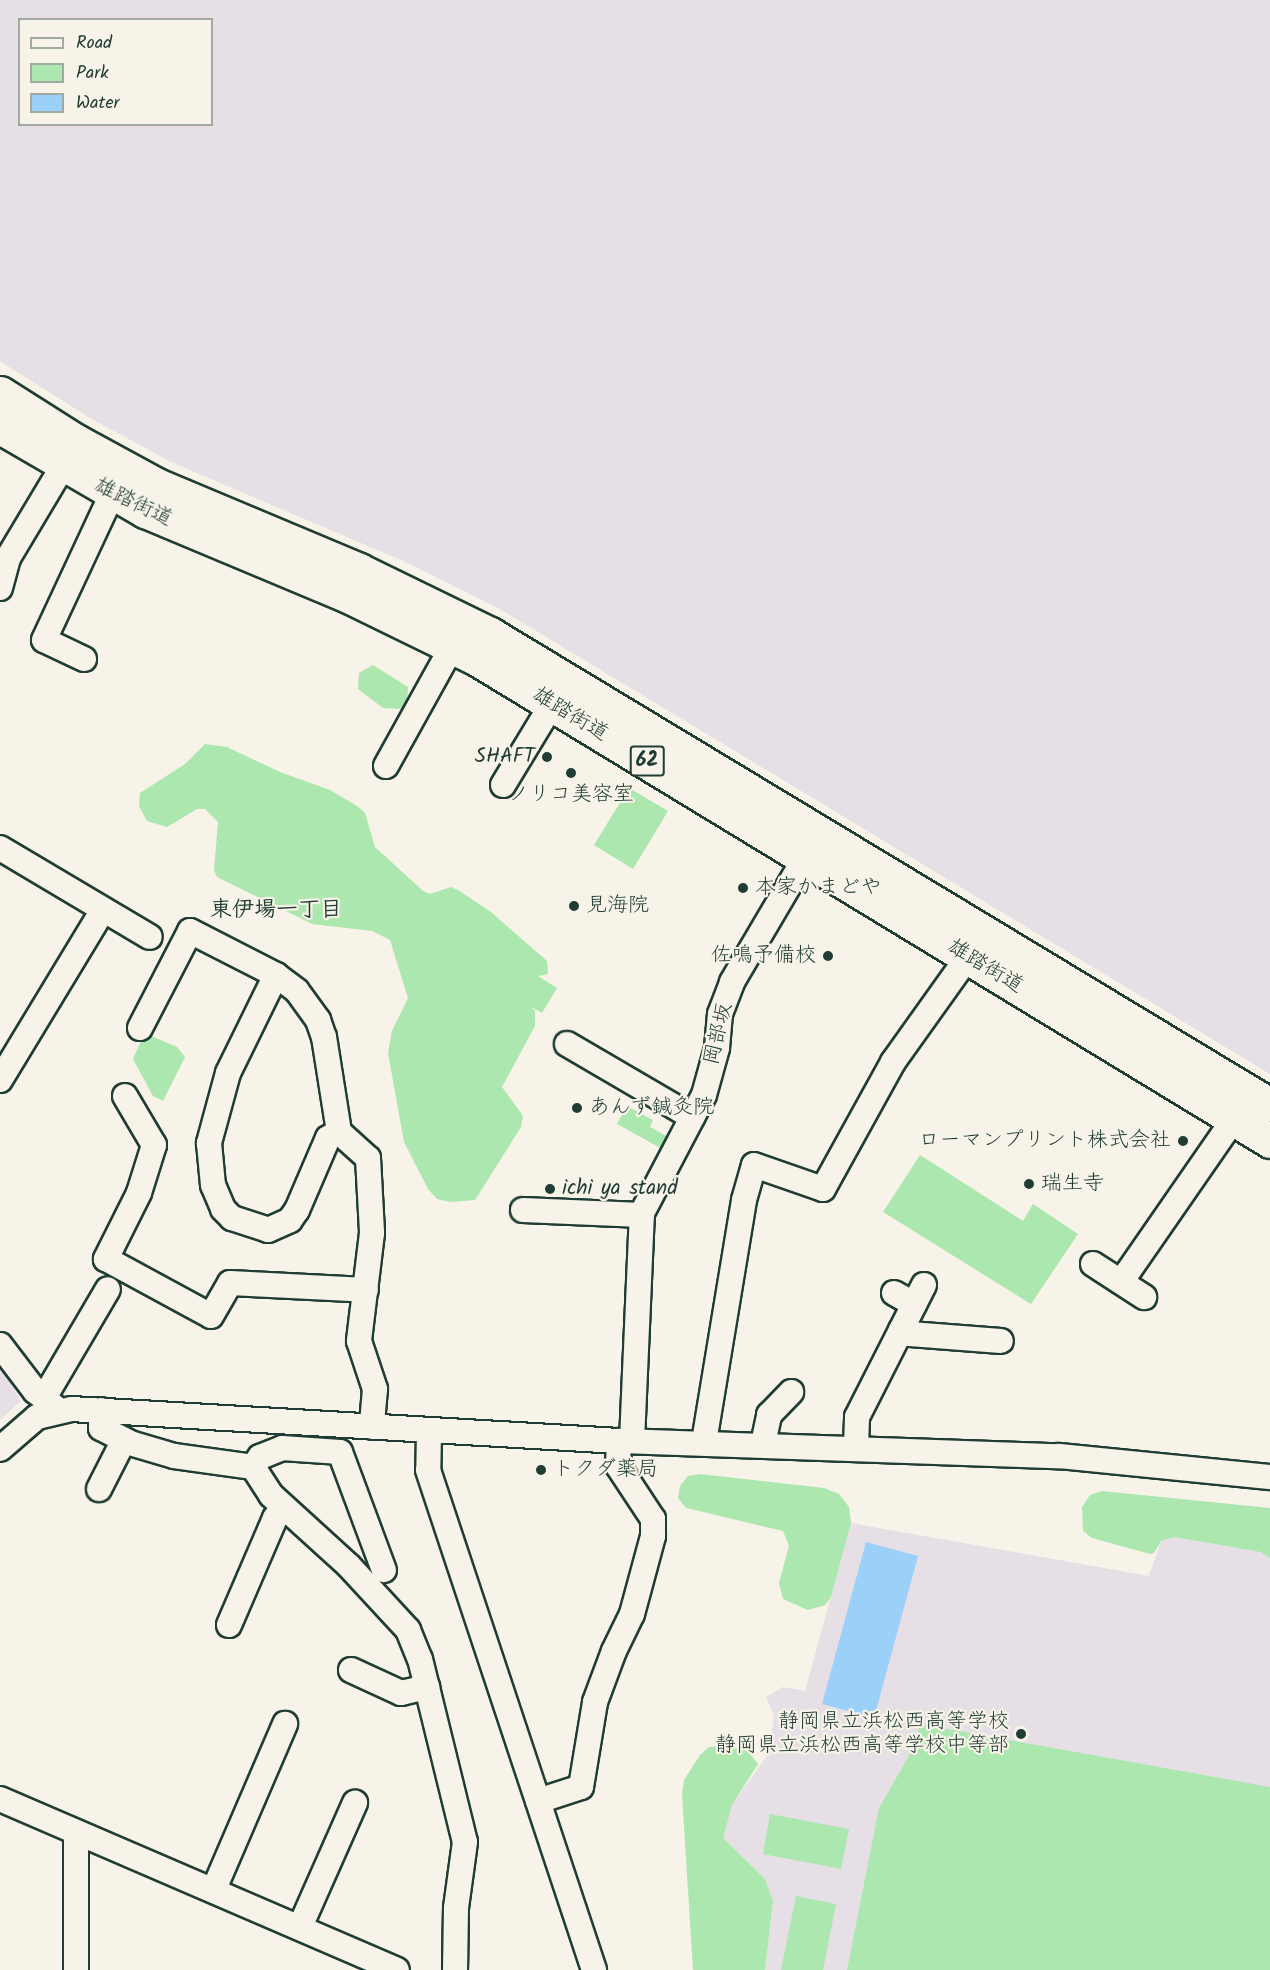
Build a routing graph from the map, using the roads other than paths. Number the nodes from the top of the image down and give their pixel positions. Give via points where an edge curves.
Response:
1 (0, 393) edge
2 (0, 427) edge
3 (63, 466) junction
4 (112, 494) junction
5 (0, 588) edge
6 (452, 647) junction
7 (84, 658) dead end
8 (552, 704) junction
9 (386, 766) dead end
10 (503, 785) dead end
11 (0, 848) edge
12 (805, 858) junction
13 (103, 910) junction
14 (150, 937) dead end
15 (968, 957) junction
16 (276, 975) junction
17 (140, 1028) dead end
18 (567, 1044) dead end
19 (0, 1080) edge
20 (125, 1096) dead end
21 (1270, 1105) edge
22 (692, 1118) junction
23 (1234, 1119) junction
24 (339, 1132) junction
25 (1270, 1141) edge
26 (523, 1210) dead end
27 (642, 1215) junction
28 (1093, 1264) dead end
29 (1121, 1282) junction
30 (108, 1289) dead end
31 (366, 1290) junction
32 (911, 1294) dead end
33 (1144, 1297) dead end
34 (901, 1330) junction
35 (1001, 1341) dead end
36 (0, 1345) edge
37 (791, 1392) dead end
38 (51, 1404) junction
39 (101, 1410) junction
40 (372, 1427) junction
41 (429, 1431) junction
42 (124, 1440) junction
43 (625, 1441) junction
44 (704, 1442) junction
45 (763, 1444) junction
46 (856, 1448) junction
47 (0, 1449) edge
48 (253, 1467) junction
49 (1270, 1477) edge
50 (99, 1489) dead end
51 (284, 1508) junction
52 (384, 1570) dead end
53 (229, 1625) dead end
54 (351, 1670) dead end
55 (427, 1687) junction
56 (285, 1724) dead end
57 (0, 1799) edge
58 (538, 1801) junction
59 (355, 1803) dead end
60 (80, 1834) junction
61 (214, 1889) junction
62 (300, 1927) junction
63 (76, 1970) edge
64 (397, 1970) edge
65 (455, 1970) edge
66 (594, 1970) edge

1 - 21 main road, 雄踏街道 / 62 via 157,485 359,570 490,634
2 - 3 main road, 雄踏街道 / 62
3 - 4 main road, 雄踏街道 / 62
3 - 5 street via 8,558
4 - 6 main road, 雄踏街道 / 62 via 203,537 348,596
4 - 7 street via 44,640
6 - 8 main road, 雄踏街道 / 62
6 - 9 street
8 - 10 street
8 - 12 main road, 雄踏街道 / 62
11 - 13 street
12 - 15 main road, 雄踏街道 / 62
12 - 22 street, 岡部坂 via 732,982 720,1014 717,1048 704,1095
13 - 14 street
13 - 19 street
15 - 23 main road, 雄踏街道 / 62
15 - 44 street via 893,1062 823,1189 754,1165 742,1212
16 - 17 street via 190,931
16 - 24 street via 297,991 318,1020
16 - 24 street via 228,1073 209,1143 213,1185 223,1209 232,1218 256,1228 268,1230 285,1223 297,1210 328,1138
18 - 22 street
20 - 31 street via 154,1145 139,1193 106,1259 211,1316 230,1283
22 - 27 street, 岡部坂
23 - 25 main road, 雄踏街道 / 62
23 - 29 street
24 - 31 street via 359,1148 371,1170 372,1233
26 - 27 street
27 - 43 street
28 - 29 street
29 - 33 street
30 - 38 street
31 - 40 street via 359,1341 375,1389
32 - 34 street
34 - 35 street
34 - 46 street via 857,1417
36 - 38 street
37 - 45 street via 769,1415
38 - 39 street
38 - 47 street
39 - 40 street
39 - 42 street via 101,1428
40 - 41 street
41 - 43 street
41 - 58 street via 428,1470
42 - 48 street via 174,1456
42 - 50 street
43 - 44 street
43 - 58 street via 618,1466 653,1519 653,1536 632,1614 595,1702 581,1786
44 - 45 street
45 - 46 street
46 - 49 street via 1080,1457
48 - 51 street
48 - 52 street via 260,1457 282,1448 340,1452
51 - 53 street via 275,1518
51 - 55 street via 350,1566 398,1618 415,1644
54 - 55 street via 401,1693
55 - 65 street via 465,1842 456,1908
56 - 61 street
57 - 60 street
58 - 66 street
59 - 62 street
60 - 61 street
60 - 63 street via 76,1843
61 - 62 street
62 - 64 street

